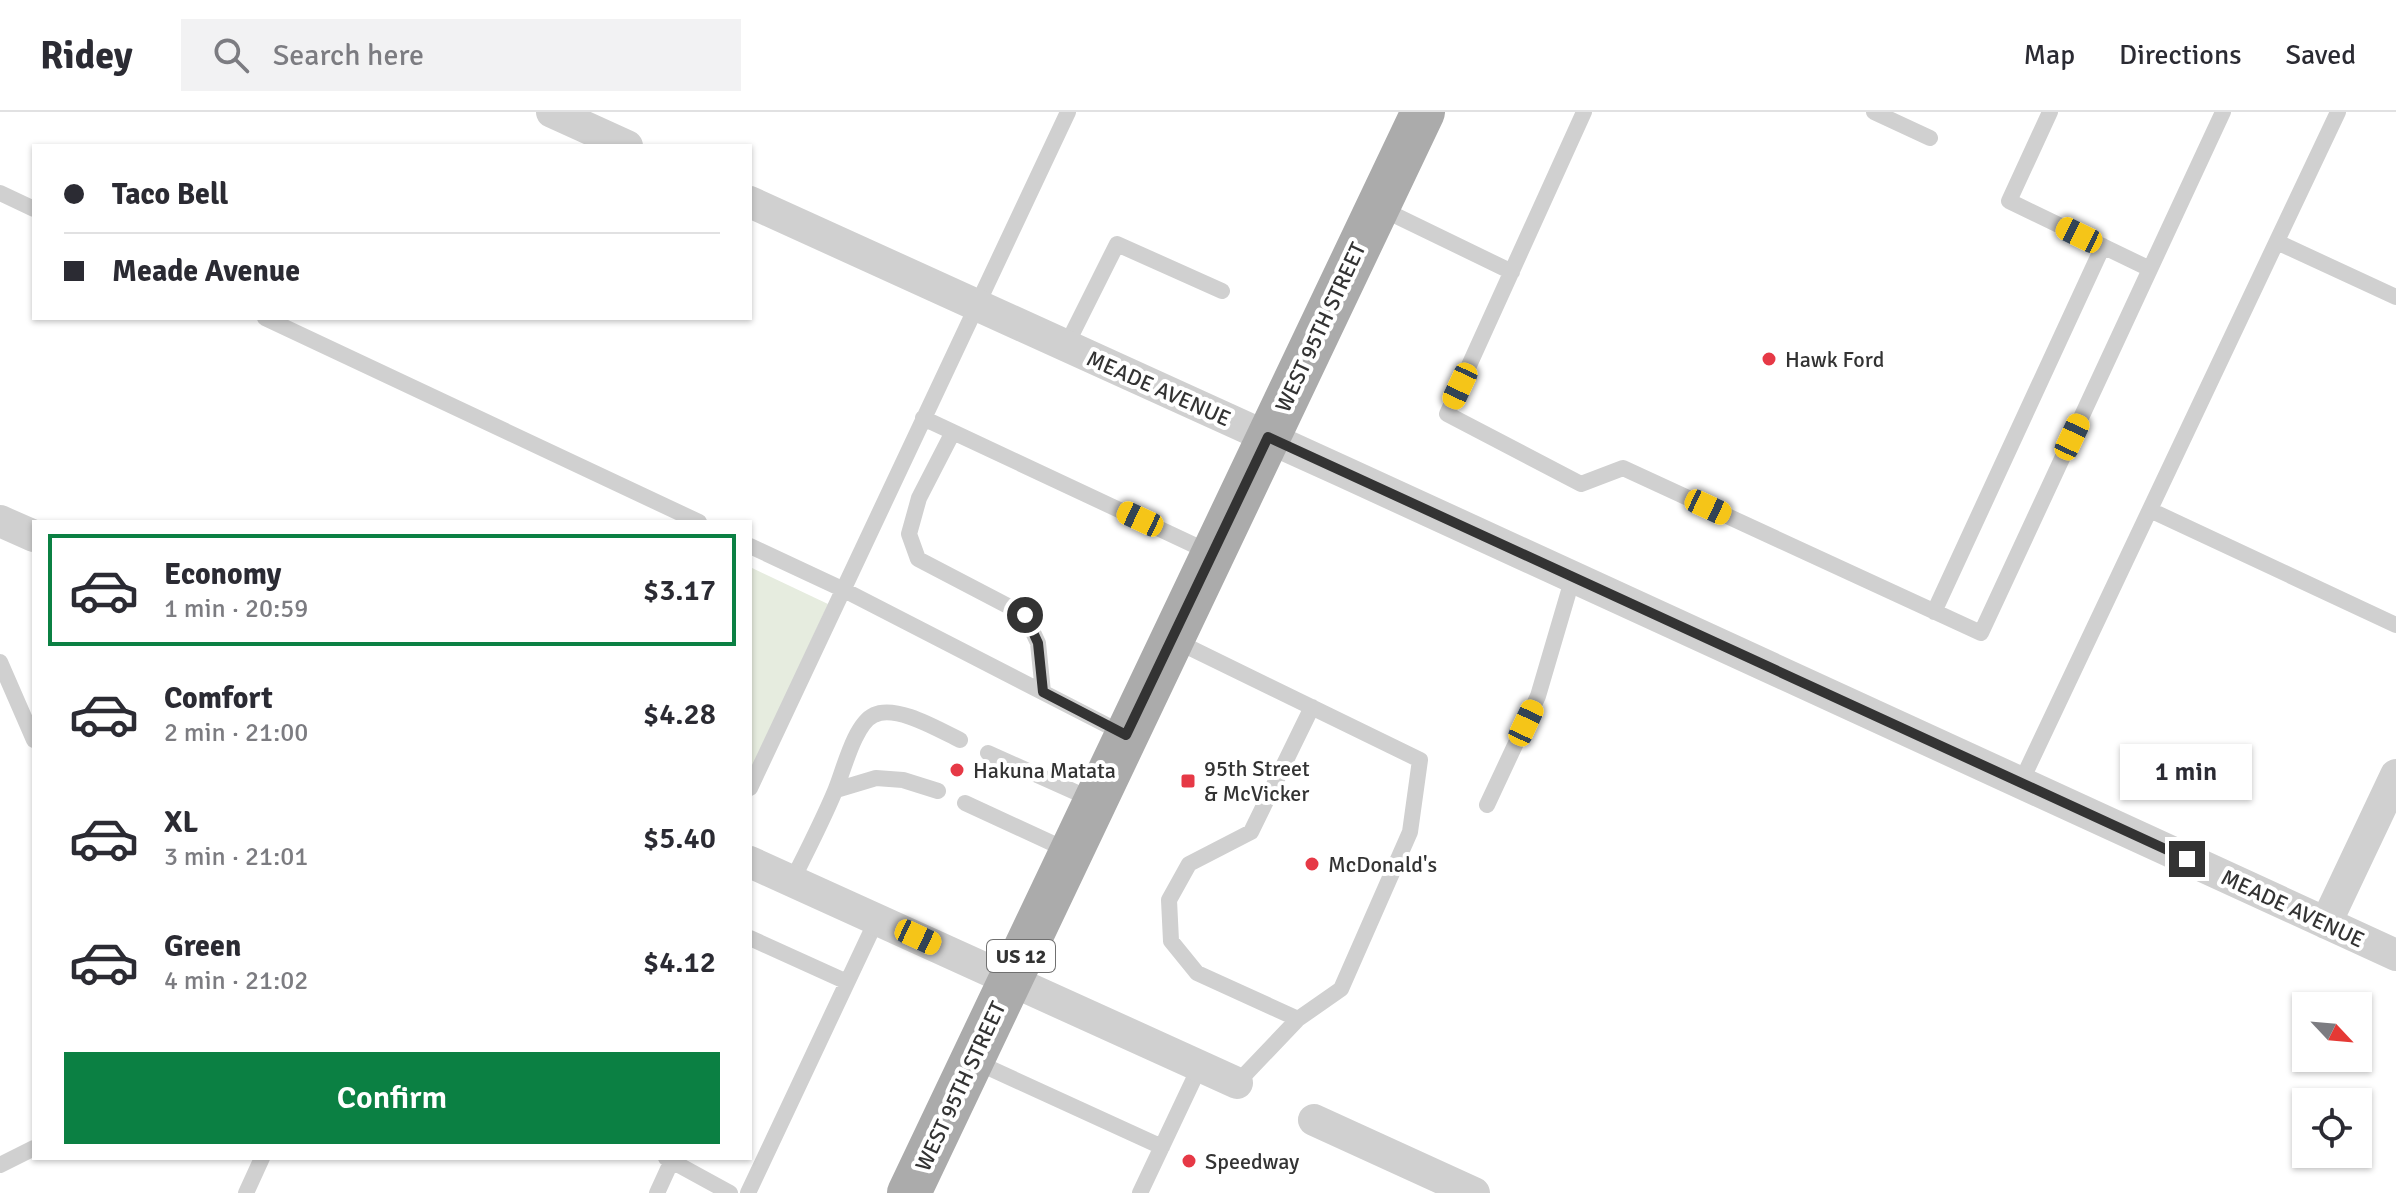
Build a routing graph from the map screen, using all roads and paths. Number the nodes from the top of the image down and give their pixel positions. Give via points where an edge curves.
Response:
1 (552, 112) edge
2 (1068, 112) edge
3 (1423, 112) edge
4 (1584, 112) edge
5 (1874, 112) edge
6 (2050, 112) edge
7 (2223, 112) edge
8 (2338, 112) edge
9 (1930, 138) dead end
10 (623, 144) edge
11 (0, 193) edge
12 (752, 203) edge
13 (1377, 207) junction
14 (32, 208) edge
15 (2277, 242) junction
16 (2103, 246) junction
17 (2150, 269) junction
18 (1512, 272) junction
19 (1222, 291) dead end
20 (2396, 297) edge
21 (976, 305) junction
22 (269, 320) edge
23 (1066, 346) junction
24 (923, 418) junction
25 (953, 432) junction
26 (1268, 437) junction
27 (2150, 510) junction
28 (695, 520) edge
29 (0, 521) edge
30 (32, 535) edge
31 (752, 547) edge
32 (1213, 553) junction
33 (1573, 577) junction
34 (842, 589) junction
35 (1934, 612) junction
36 (2396, 625) edge
37 (1173, 639) junction
38 (0, 662) edge
39 (1043, 692) junction
40 (1312, 707) junction
41 (32, 735) edge
42 (1126, 735) junction
43 (960, 740) dead end
44 (988, 753) dead end
45 (2396, 775) edge
46 (2021, 782) junction
47 (752, 784) edge
48 (836, 790) junction
49 (938, 791) dead end
50 (1095, 801) junction
51 (965, 803) dead end
52 (1487, 805) dead end
53 (1071, 852) junction
54 (752, 863) edge
55 (792, 881) junction
56 (877, 919) junction
57 (2326, 923) junction
58 (752, 939) edge
59 (2396, 955) edge
60 (1010, 980) junction
61 (847, 982) junction
62 (1298, 1019) junction
63 (972, 1060) junction
64 (1200, 1066) junction
65 (1237, 1083) joint
66 (1314, 1120) dead end
67 (1162, 1147) junction
68 (32, 1149) edge
69 (261, 1160) edge
70 (670, 1160) edge
71 (672, 1160) edge
72 (0, 1165) edge
73 (246, 1193) edge
74 (657, 1193) edge
75 (730, 1193) edge
76 (748, 1193) edge
77 (909, 1193) edge
78 (1140, 1193) edge
79 (1474, 1193) edge

1 - 10 street
2 - 21 lane
3 - 13 main road, WEST 95TH STREET / US 12
4 - 18 lane
5 - 9 lane
6 - 16 lane via 2009,201
7 - 17 lane
8 - 15 lane
11 - 14 lane
12 - 21 street, MEADE AVENUE
13 - 18 lane
13 - 26 main road, WEST 95TH STREET / US 12
15 - 20 lane
15 - 27 lane
16 - 17 lane
16 - 35 lane
17 - 35 lane via 1981,633
18 - 35 lane via 1447,414 1581,484 1623,468
19 - 23 lane via 1117,244
21 - 23 street, MEADE AVENUE
21 - 24 lane
22 - 28 lane
23 - 26 street, MEADE AVENUE
24 - 25 lane
24 - 34 lane
25 - 32 lane
25 - 39 lane via 919,498 909,534 918,559 1025,615 1038,643
26 - 32 main road, WEST 95TH STREET / US 12
26 - 33 street, MEADE AVENUE
27 - 36 lane
27 - 46 lane
29 - 30 street
31 - 34 lane
32 - 37 main road, WEST 95TH STREET / US 12
33 - 46 street, MEADE AVENUE
33 - 52 lane via 1538,696
34 - 39 lane
34 - 47 lane
37 - 40 lane
37 - 42 main road, WEST 95TH STREET / US 12
38 - 41 lane
39 - 42 lane
40 - 62 lane via 1420,760 1410,832 1341,989
40 - 62 lane via 1251,832 1189,864 1169,900 1171,941 1197,973
42 - 50 main road, WEST 95TH STREET / US 12
43 - 48 lane via 902,713 874,714 848,754
44 - 50 lane
45 - 57 street
46 - 57 street, MEADE AVENUE
48 - 49 lane via 876,778
48 - 55 lane
50 - 53 main road, WEST 95TH STREET / US 12
51 - 53 lane
53 - 60 main road, WEST 95TH STREET / US 12
54 - 55 street
55 - 56 street
56 - 60 street
56 - 61 lane
57 - 59 street, MEADE AVENUE
58 - 61 lane
60 - 63 main road, WEST 95TH STREET / US 12
60 - 64 street
61 - 76 lane
62 - 65 lane
63 - 67 lane
63 - 77 main road, WEST 95TH STREET / US 12
64 - 65 street
64 - 67 lane
66 - 79 street
67 - 78 lane
68 - 72 lane
69 - 73 lane
70 - 74 lane
71 - 75 lane

